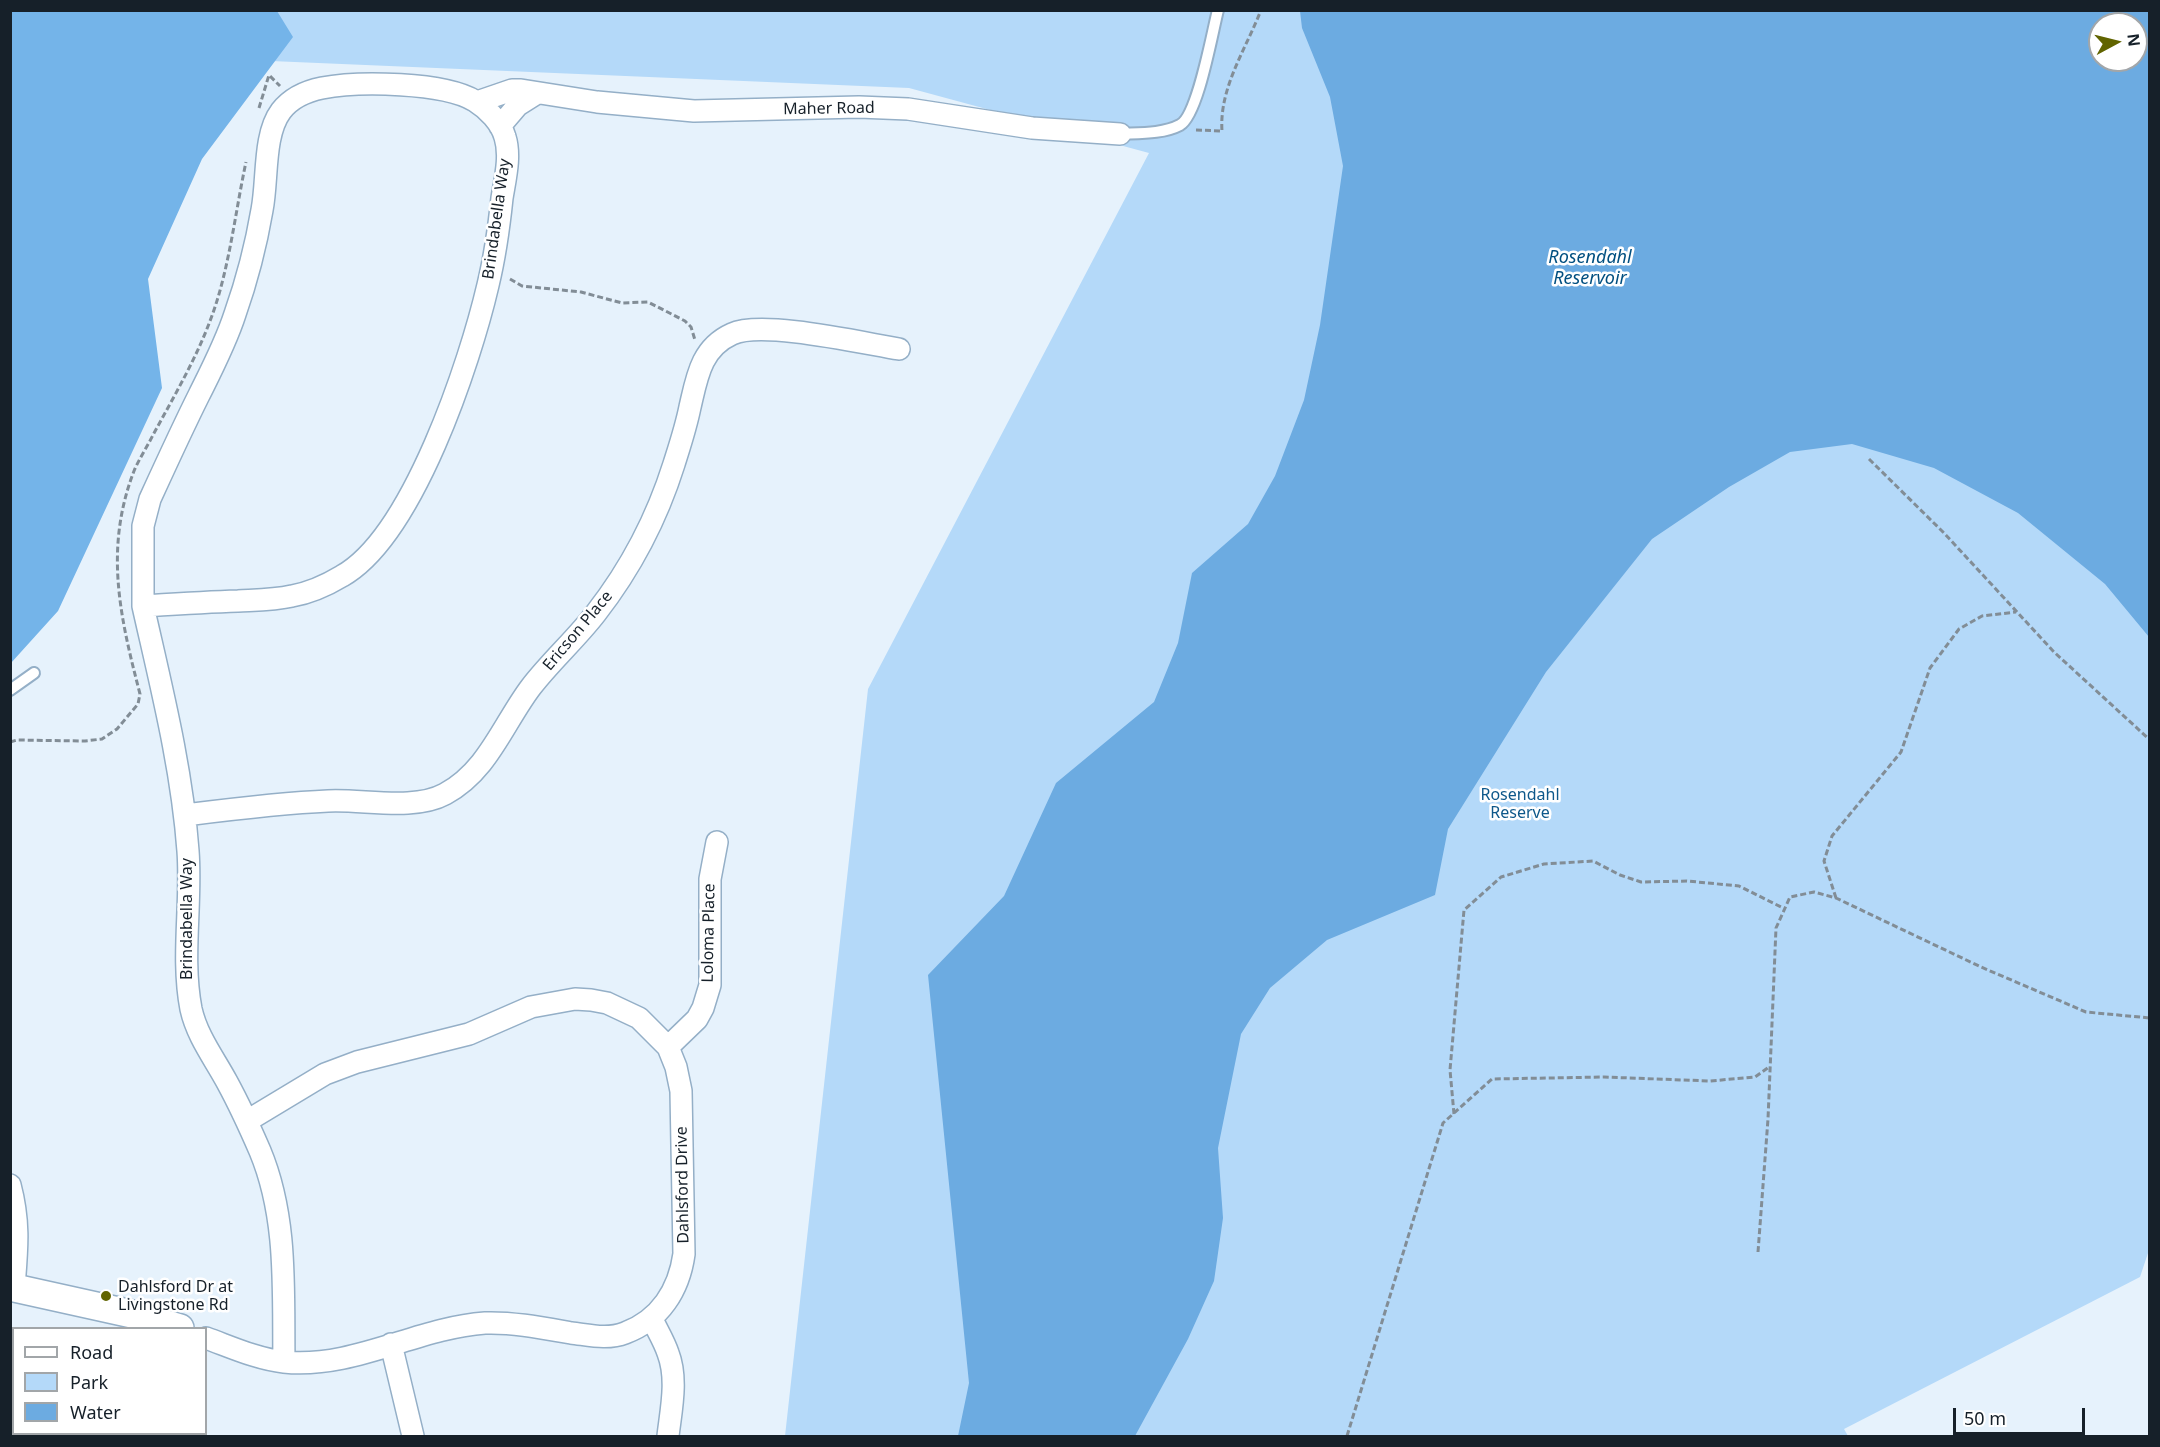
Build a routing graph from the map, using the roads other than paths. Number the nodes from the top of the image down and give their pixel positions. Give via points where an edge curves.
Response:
1 (1218, 10) edge
2 (537, 93) junction
3 (477, 102) junction
4 (500, 126) junction
5 (1120, 134) joint
6 (898, 349) dead end
7 (143, 606) junction
8 (34, 673) dead end
9 (10, 690) edge
10 (185, 814) junction
11 (717, 842) dead end
12 (668, 1047) junction
13 (247, 1121) junction
14 (10, 1185) edge
15 (12, 1287) edge
16 (652, 1319) junction
17 (174, 1327) edge
18 (207, 1338) edge
19 (391, 1344) junction
20 (284, 1362) junction
21 (413, 1437) edge
22 (668, 1437) edge

1 - 5 lane via 1191,112 1185,121 1157,130
2 - 3 street, Maher Road via 512,90
2 - 4 street via 518,105
2 - 5 street, Maher Road via 694,111 908,109 1032,128
3 - 4 street, Brindabella Way
3 - 7 street, Brindabella Way via 454,92 359,85 320,88 282,109 270,139 262,214 235,317 150,499 143,526
4 - 7 street, Brindabella Way via 507,140 507,156 497,239 470,355 427,464 378,545 345,575 293,596
6 - 10 street, Ericson Place via 759,329 747,329 720,340 707,354 697,375 683,435 654,519 618,584 530,688 470,777 444,795 423,801 298,802
7 - 10 street, Brindabella Way
8 - 9 lane
10 - 13 street, Brindabella Way via 189,891 187,986 192,1014
11 - 12 street, Loloma Place via 710,879 710,985 697,1019
12 - 13 street, Dahlsford Drive via 639,1018 623,1009 591,1000 552,1002 469,1034 357,1062 326,1074
12 - 16 street, Dahlsford Drive via 681,1091 684,1254 681,1275
13 - 20 street, Brindabella Way via 262,1154 279,1219
14 - 15 street via 18,1217
15 - 17 street
16 - 19 street, Dahlsford Drive via 609,1337 486,1323
16 - 22 street via 669,1355 673,1376
18 - 20 street, Dahlsford Drive
19 - 20 street, Dahlsford Drive via 335,1360
19 - 21 street

